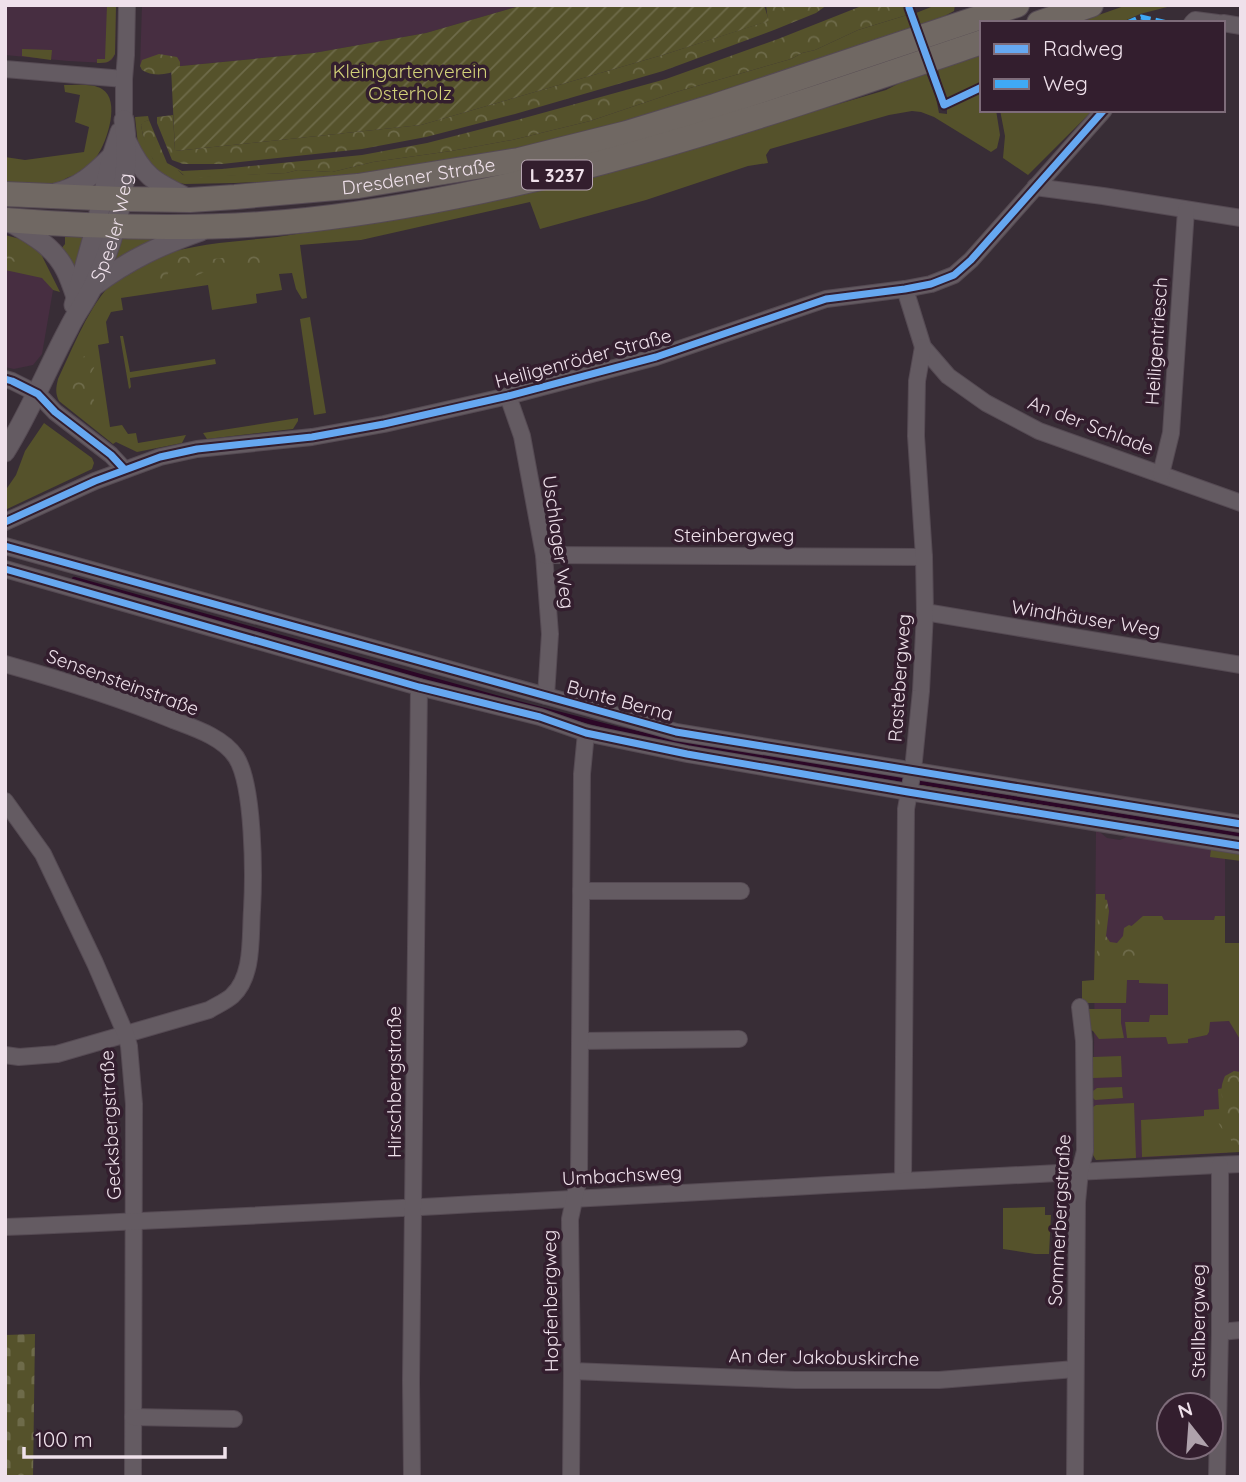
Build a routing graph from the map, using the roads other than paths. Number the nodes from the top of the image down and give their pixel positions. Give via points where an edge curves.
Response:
1 (127, 5) edge
2 (1017, 5) edge
3 (1091, 5) edge
4 (1045, 21) edge
5 (980, 43) edge
6 (5, 69) edge
7 (124, 79) junction
8 (1102, 112) edge
9 (124, 120) junction
10 (127, 142) junction
11 (112, 156) junction
12 (1035, 187) junction
13 (5, 194) edge
14 (38, 196) junction
15 (112, 199) junction
16 (190, 200) junction
17 (1186, 210) junction
18 (1241, 218) edge
19 (6, 220) edge
20 (215, 226) junction
21 (106, 227) junction
22 (93, 286) junction
23 (905, 289) junction
24 (76, 297) junction
25 (69, 327) junction
26 (923, 347) junction
27 (5, 379) edge
28 (38, 394) junction
29 (508, 396) junction
30 (5, 452) edge
31 (124, 469) junction
32 (1161, 474) junction
33 (1241, 503) edge
34 (5, 522) edge
35 (5, 546) edge
36 (544, 555) junction
37 (924, 557) junction
38 (5, 569) edge
39 (925, 612) junction
40 (5, 664) edge
41 (1241, 665) edge
42 (419, 687) junction
43 (546, 696) junction
44 (586, 733) junction
45 (911, 781) junction
46 (5, 801) edge
47 (1241, 824) edge
48 (1241, 846) edge
49 (581, 891) junction
50 (741, 891) dead end
51 (1080, 1007) dead end
52 (126, 1035) junction
53 (739, 1040) dead end
54 (580, 1041) junction
55 (5, 1055) edge
56 (1241, 1164) edge
57 (1220, 1165) junction
58 (1080, 1171) junction
59 (903, 1180) junction
60 (575, 1198) junction
61 (413, 1207) junction
62 (135, 1222) junction
63 (5, 1227) edge
64 (1241, 1330) edge
65 (1220, 1332) junction
66 (1074, 1369) junction
67 (572, 1370) junction
68 (134, 1417) junction
69 (234, 1419) dead end
70 (133, 1477) edge
71 (412, 1477) edge
72 (571, 1477) edge
73 (1074, 1477) edge
74 (1217, 1477) edge

1 - 7 street, Speeler Weg
2 - 16 main road, Dresdener Straße / L 3237 via 640,129 519,160 358,186
3 - 4 main road
5 - 20 main road, Dresdener Straße / L 3237 via 710,131 526,183 352,214
6 - 7 street
7 - 9 street, Speeler Weg
8 - 12 street, Heiligenröder Straße
9 - 10 street, Speeler Weg
9 - 11 street, Speeler Weg
10 - 15 street, Speeler Weg
10 - 16 street via 146,174
11 - 14 street via 77,185
11 - 15 street, Speeler Weg
12 - 17 street
12 - 23 street, Heiligenröder Straße via 954,275
13 - 14 main road, Dresdener Straße / L 3237
14 - 15 main road, Dresdener Straße / L 3237
15 - 16 main road, Dresdener Straße / L 3237
15 - 21 street, Speeler Weg
17 - 18 street
17 - 32 street, Heiligentriesch via 1171,433
19 - 21 main road, Dresdener Straße / L 3237
19 - 24 street via 46,244 66,271
20 - 21 main road, Dresdener Straße / L 3237
20 - 22 street via 152,250
21 - 22 street, Speeler Weg
21 - 24 street, Speeler Weg
22 - 25 street, Speeler Weg
23 - 26 street, An der Schlade
23 - 29 street, Heiligenröder Straße via 826,299 656,357
24 - 25 street, Speeler Weg
25 - 28 street, Speeler Weg
26 - 32 street, An der Schlade via 948,376 986,403 1039,430
26 - 37 street, Rastebergweg via 916,436
27 - 28 street
28 - 30 street, Speeler Weg
28 - 31 street
29 - 31 street, Heiligenröder Straße via 336,433 198,449
29 - 36 street, Uschlager Weg via 522,436
31 - 34 street, Heiligenröder Straße
32 - 33 street, An der Schlade
35 - 43 street, Bunte Berna
36 - 37 street, Steinbergweg
36 - 43 street, Uschlager Weg via 550,634
37 - 39 street, Rastebergweg
38 - 42 street, Bunte Berna
39 - 41 street, Windhäuser Weg
39 - 45 street, Rastebergweg
40 - 52 street, Sensensteinstraße via 91,689 186,725 229,747 244,773 252,844 252,905 243,983 209,1010
42 - 44 street, Bunte Berna
42 - 61 street, Hirschbergstraße
43 - 45 street, Bunte Berna via 676,732
44 - 45 street, Bunte Berna via 687,754
44 - 49 street, Hopfenbergweg
45 - 47 street, Bunte Berna
45 - 48 street, Bunte Berna
45 - 59 street, Rastebergweg via 906,809
46 - 52 street, Gecksbergstraße via 43,854
49 - 50 street
49 - 54 street, Hopfenbergweg
51 - 58 street, Sommerbergstraße via 1085,1151
52 - 55 street, Sensensteinstraße via 57,1054
52 - 62 street, Gecksbergstraße via 134,1104
53 - 54 street
54 - 60 street, Hopfenbergweg
56 - 57 street, Umbachsweg
57 - 58 street, Umbachsweg
57 - 65 street, Stellbergweg
58 - 59 street, Umbachsweg
58 - 66 street, Sommerbergstraße
59 - 60 street, Umbachsweg
60 - 61 street, Umbachsweg
60 - 67 street, Hopfenbergweg via 570,1219
61 - 62 street, Umbachsweg
61 - 71 street, Hirschbergstraße
62 - 63 street, Umbachsweg
62 - 68 street, Gecksbergstraße
64 - 65 street
65 - 74 street, Stellbergweg
66 - 67 street, An der Jakobuskirche via 939,1380 795,1380
66 - 73 street, Sommerbergstraße
67 - 72 street, Hopfenbergweg
68 - 69 street
68 - 70 street, Gecksbergstraße

